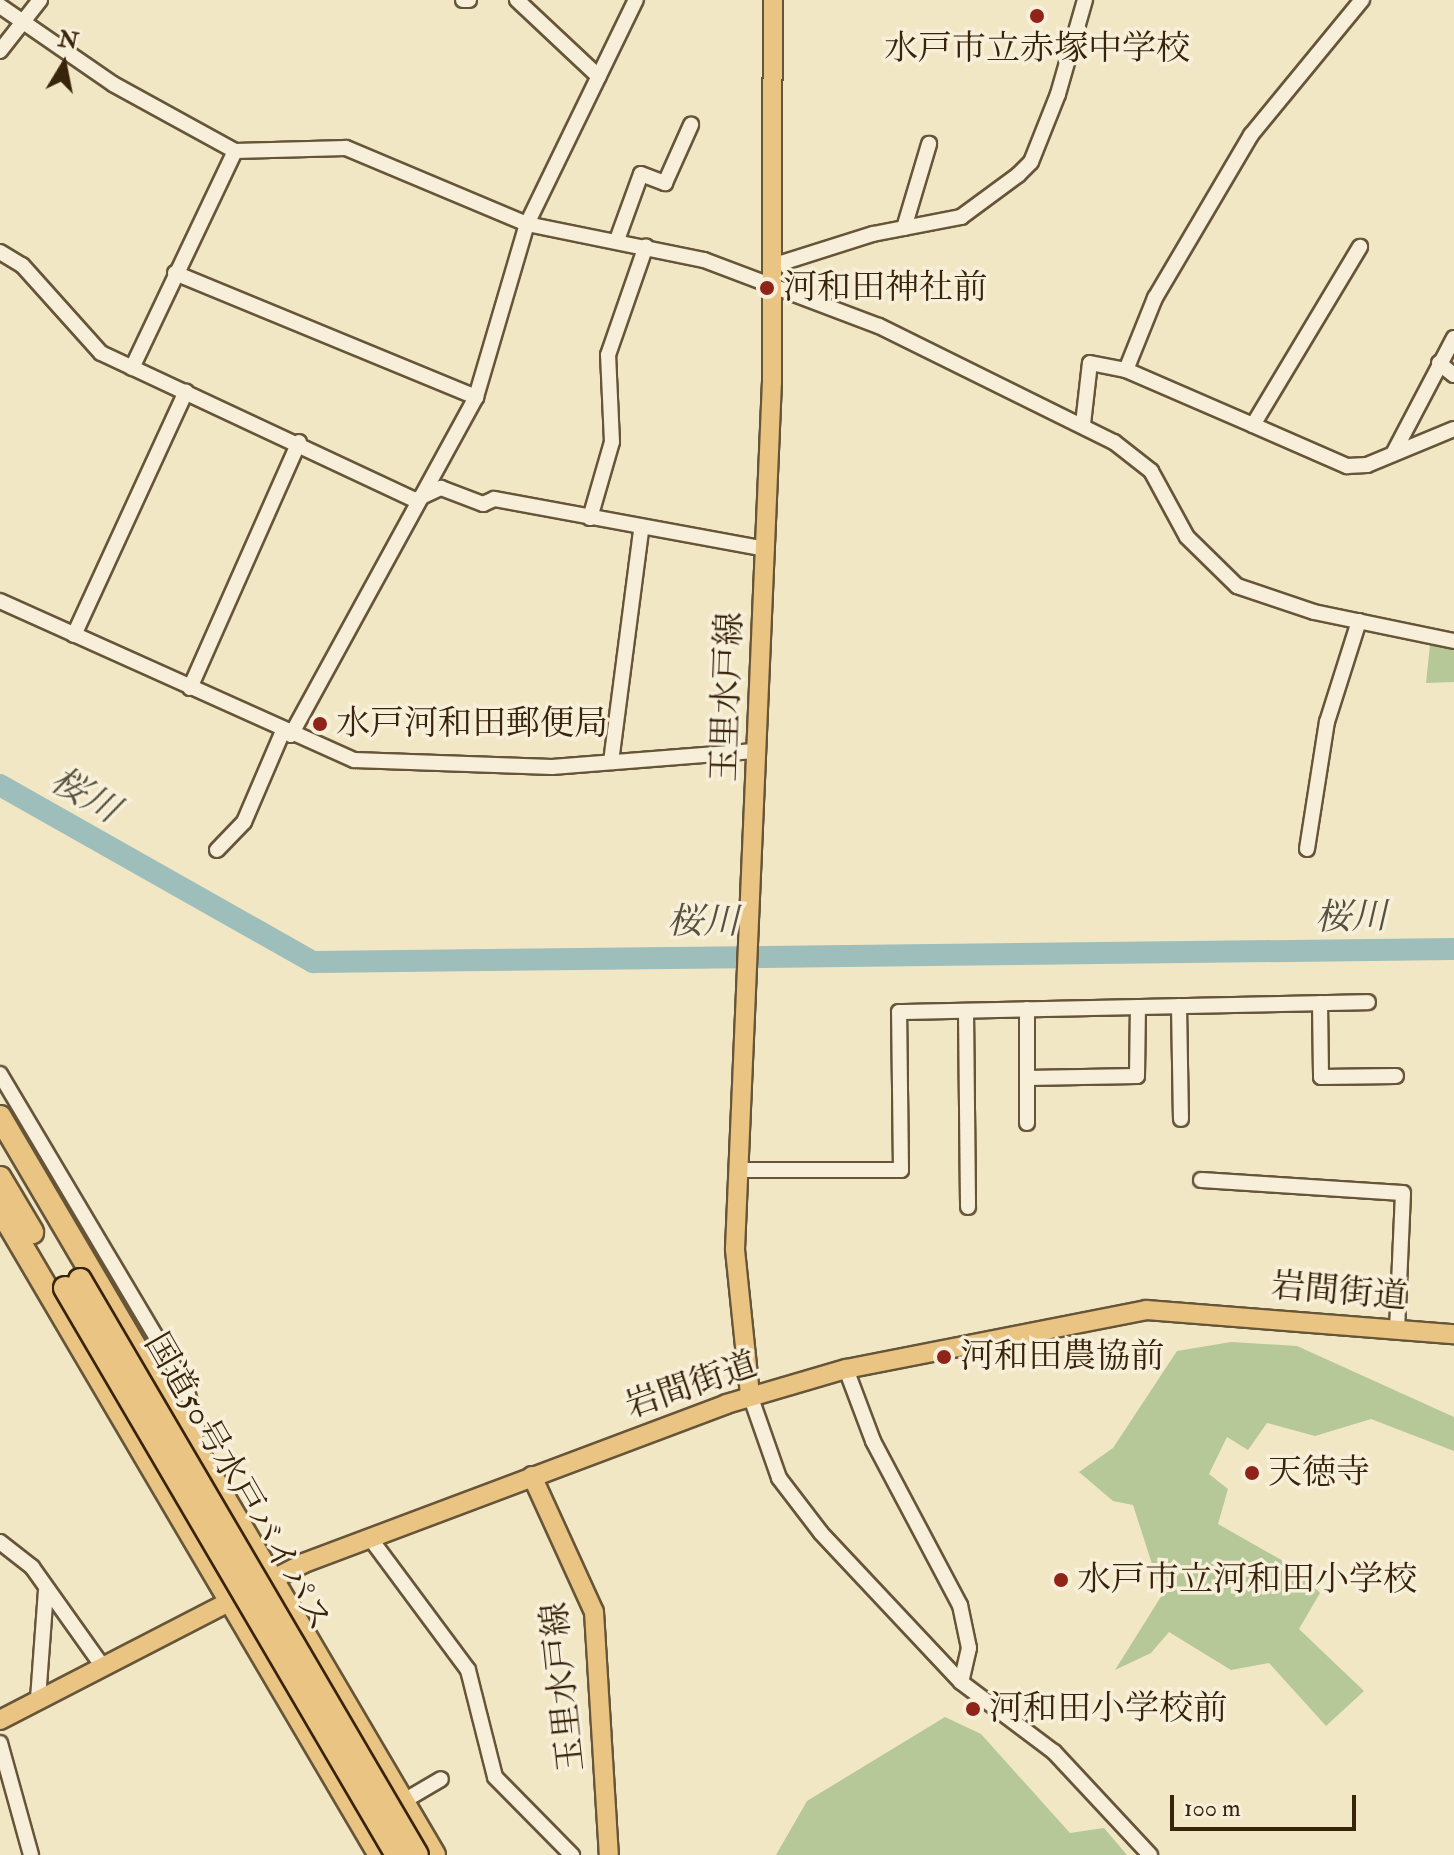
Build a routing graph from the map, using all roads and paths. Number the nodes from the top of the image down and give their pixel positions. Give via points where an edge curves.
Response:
1 (40, 0) edge
2 (463, 0) edge
3 (469, 0) edge
4 (517, 0) edge
5 (636, 0) edge
6 (773, 0) edge
7 (1085, 0) edge
8 (1362, 0) edge
9 (0, 6) edge
10 (24, 20) junction
11 (0, 51) edge
12 (599, 77) junction
13 (691, 125) dead end
14 (929, 144) dead end
15 (235, 151) junction
16 (527, 224) junction
17 (904, 228) junction
18 (617, 240) junction
19 (646, 246) junction
20 (1360, 247) dead end
21 (0, 252) edge
22 (175, 273) junction
23 (775, 274) junction
24 (1454, 338) edge
25 (1439, 363) junction
26 (132, 368) junction
27 (1126, 370) junction
28 (1454, 375) edge
29 (186, 391) junction
30 (476, 397) junction
31 (1083, 424) junction
32 (1253, 425) junction
33 (1454, 429) edge
34 (299, 442) junction
35 (1393, 454) junction
36 (415, 500) junction
37 (590, 518) junction
38 (641, 531) junction
39 (766, 549) junction
40 (0, 601) edge
41 (1359, 621) junction
42 (74, 635) junction
43 (1454, 641) edge
44 (190, 688) junction
45 (287, 733) junction
46 (757, 751) junction
47 (611, 762) junction
48 (1307, 849) dead end
49 (217, 850) dead end
50 (1368, 1002) dead end
51 (1320, 1003) junction
52 (1179, 1006) junction
53 (1138, 1007) junction
54 (1027, 1009) junction
55 (966, 1011) junction
56 (0, 1074) edge
57 (1396, 1076) dead end
58 (1027, 1078) junction
59 (0, 1117) edge
60 (1181, 1119) dead end
61 (1027, 1123) dead end
62 (0, 1144) edge
63 (738, 1170) junction
64 (0, 1178) edge
65 (1201, 1180) dead end
66 (968, 1207) dead end
67 (2, 1218) edge
68 (72, 1284) junction
69 (1397, 1329) junction
70 (1454, 1334) edge
71 (846, 1369) junction
72 (750, 1395) junction
73 (194, 1446) junction
74 (532, 1476) junction
75 (370, 1538) junction
76 (0, 1542) edge
77 (269, 1579) junction
78 (46, 1591) junction
79 (229, 1596) junction
80 (101, 1664) junction
81 (961, 1682) junction
82 (38, 1699) junction
83 (0, 1720) edge
84 (0, 1743) edge
85 (441, 1779) dead end
86 (402, 1802) junction
87 (31, 1855) edge
88 (380, 1855) edge
89 (397, 1855) edge
90 (417, 1855) edge
91 (434, 1855) edge
92 (572, 1855) edge
93 (609, 1855) edge
94 (1150, 1855) edge

1 - 10 street
2 - 3 street
4 - 12 street
5 - 12 street
6 - 23 main road, 玉里水戸線
7 - 17 street via 1031,162 961,217
8 - 27 street via 1251,135 1155,298
9 - 10 street
10 - 11 street
10 - 15 street via 113,84
12 - 16 street
13 - 18 street via 665,183 641,174
14 - 17 street
15 - 16 street via 346,148
15 - 22 street
16 - 18 street
16 - 30 street
17 - 23 street
18 - 19 street
19 - 23 street
19 - 37 street via 608,355 612,442
20 - 32 street
21 - 26 street via 22,265 101,353
22 - 26 street
22 - 30 street
23 - 31 street via 1038,409
23 - 39 main road, 玉里水戸線
24 - 25 street
25 - 28 street
25 - 35 street
26 - 29 street
27 - 31 street via 1090,363
27 - 32 street
29 - 34 street
29 - 42 street
30 - 36 street
31 - 41 street via 1151,471 1187,537 1237,586
32 - 35 street via 1347,466
33 - 35 street
34 - 36 street
34 - 44 street
36 - 37 street via 441,488 483,504 494,499
36 - 45 street via 344,650
37 - 38 street
38 - 39 street
38 - 47 street
39 - 46 main road, 玉里水戸線
40 - 42 street
41 - 43 street
41 - 48 street via 1327,722
42 - 44 street
44 - 45 street
45 - 47 street via 366,761
45 - 49 street via 244,822
46 - 47 street
46 - 63 main road, 玉里水戸線
50 - 51 street
51 - 52 street
51 - 57 street via 1321,1077
52 - 53 street
52 - 60 street
53 - 54 street
53 - 58 street via 1137,1076
54 - 55 street
54 - 58 street
55 - 63 street via 899,1012 901,1170
55 - 66 street
56 - 73 street via 185,1385 197,1424
58 - 61 street
59 - 73 highway
62 - 68 highway, 国道50号水戸バイパス
63 - 72 main road, 玉里水戸線 via 735,1281
64 - 68 highway, 国道50号水戸バイパス
65 - 69 street via 1403,1193
67 - 79 highway
68 - 89 highway, 国道50号水戸バイパス, bridge
68 - 90 highway, 国道50号水戸バイパス, bridge
69 - 70 main road, 岩間街道
69 - 71 main road, 岩間街道 via 1146,1310
71 - 72 main road, 岩間街道
71 - 81 street via 873,1441 960,1605 969,1648
72 - 74 main road, 岩間街道
72 - 81 street via 773,1467 798,1506
73 - 77 highway
74 - 75 main road, 岩間街道
74 - 93 main road, 玉里水戸線 via 594,1612
75 - 77 main road, 岩間街道
75 - 92 street via 468,1670 495,1777
76 - 78 street via 32,1567
77 - 79 main road, 岩間街道
77 - 86 highway
78 - 80 street
78 - 82 street
79 - 80 main road, 岩間街道
79 - 88 highway
80 - 82 main road, 岩間街道
81 - 94 street via 1054,1752
82 - 83 main road, 岩間街道
84 - 87 street
85 - 86 street
86 - 91 highway

